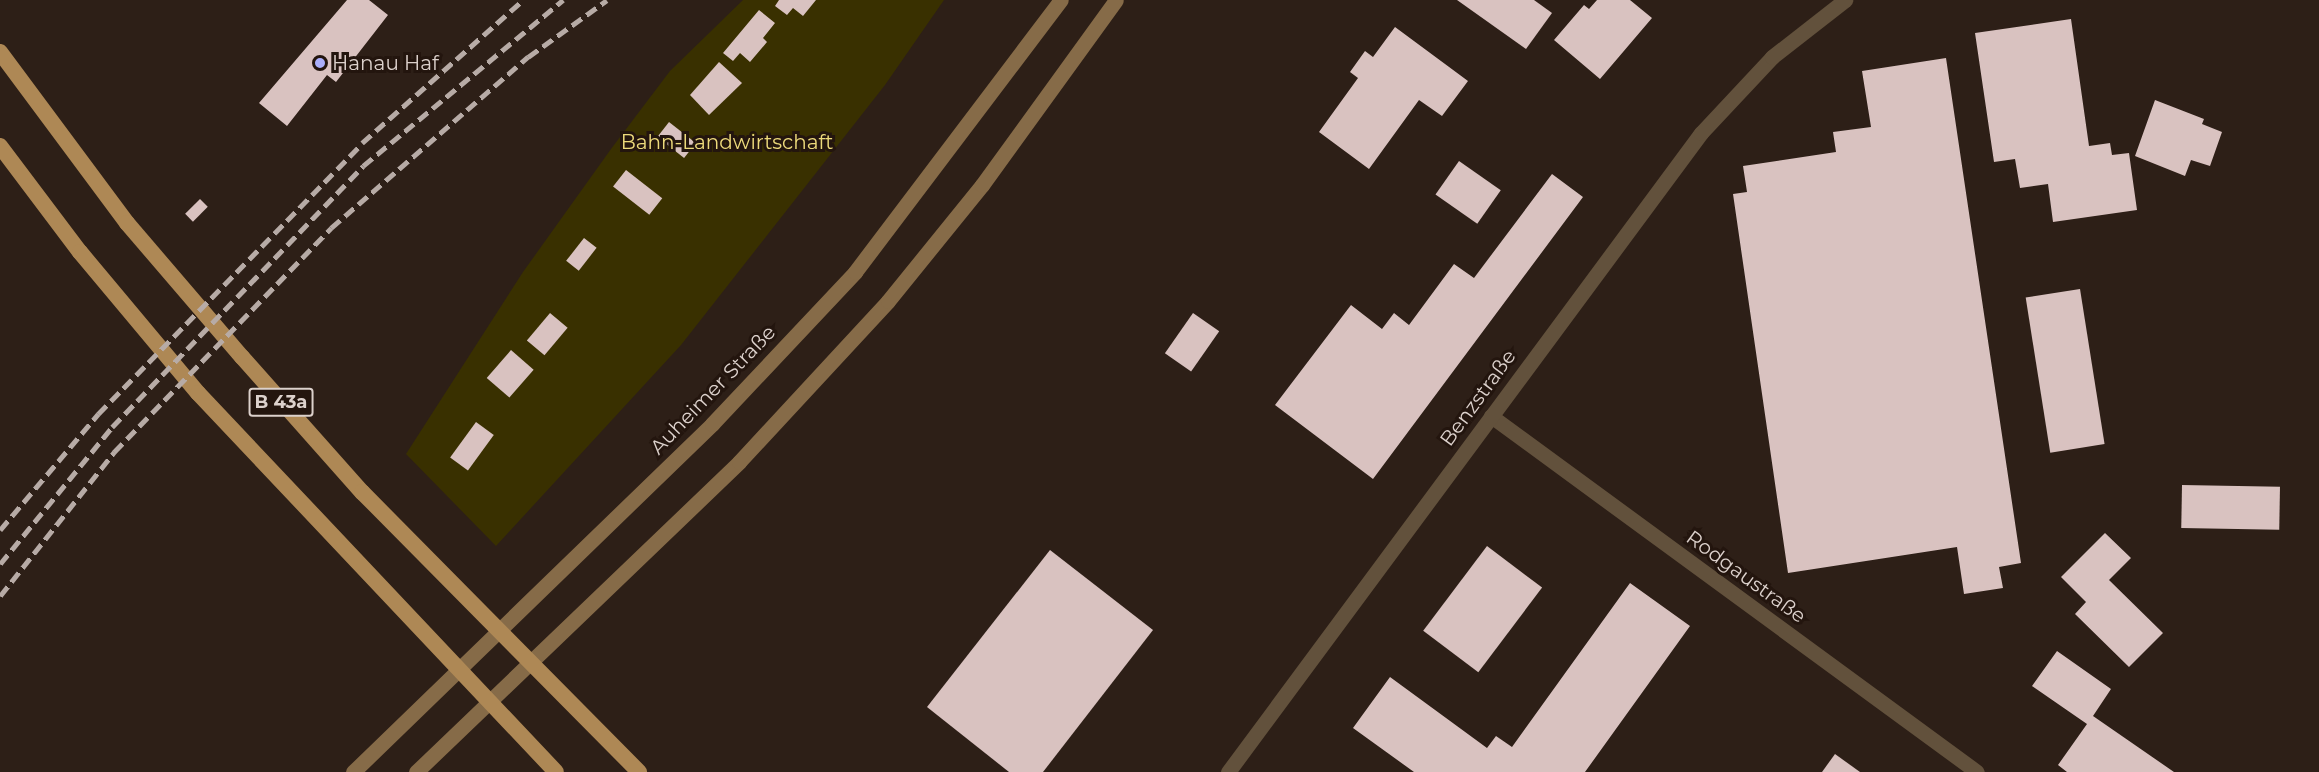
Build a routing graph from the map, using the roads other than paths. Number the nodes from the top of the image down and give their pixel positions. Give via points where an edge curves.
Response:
1 (1061, 0) edge
2 (1116, 0) edge
3 (1845, 0) edge
4 (0, 52) edge
5 (0, 146) edge
6 (1491, 416) junction
7 (554, 770) edge
8 (353, 772) edge
9 (416, 772) edge
10 (639, 772) edge
11 (1228, 772) edge
12 (1977, 772) edge

1 - 8 main road, Auheimer Straße via 855,272 712,424
2 - 9 main road via 982,185 888,301 731,470
3 - 6 street, Benzstraße via 1772,57 1701,133
4 - 10 highway, B 43a via 127,223 242,357 362,492
5 - 7 highway, B 43a via 80,252 198,393
6 - 11 street, Benzstraße
6 - 12 street, Rodgaustraße

